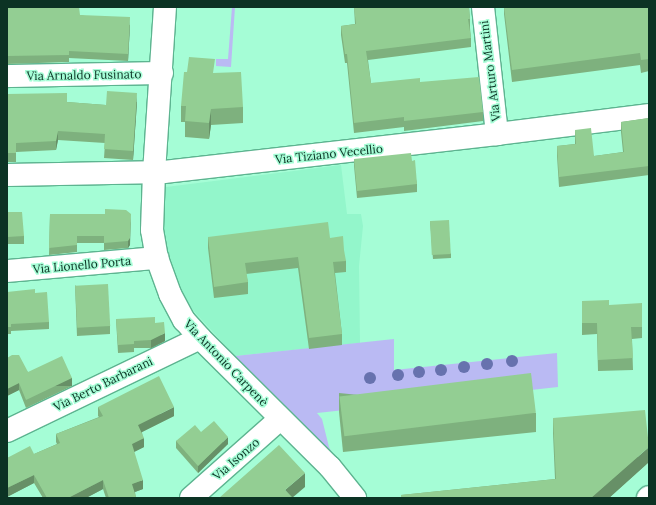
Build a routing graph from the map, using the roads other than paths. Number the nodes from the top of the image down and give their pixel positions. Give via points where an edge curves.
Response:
1 (165, 7) edge
2 (483, 7) edge
3 (162, 73) junction
4 (7, 76) edge
5 (649, 115) edge
6 (497, 134) junction
7 (154, 173) junction
8 (7, 175) edge
9 (157, 258) junction
10 (7, 271) edge
11 (200, 338) junction
12 (280, 419) junction
13 (7, 430) edge
14 (191, 498) edge
15 (355, 498) edge

1 - 3 street, Via Antonio Carpenè
2 - 6 street, Via Arturo Martini
3 - 4 street, Via Arnaldo Fusinato
3 - 7 street, Via Antonio Carpenè
5 - 6 street, Via Tiziano Vecellio
6 - 7 street, Via Tiziano Vecellio via 251,169
7 - 8 street, Via Tiziano Vecellio
7 - 9 street, Via Antonio Carpenè via 152,230
9 - 10 street, Via Lionello Porta
9 - 11 street, Via Antonio Carpenè via 170,294 184,320
11 - 12 street, Via Antonio Carpenè
11 - 13 street, Via Berto Barbarani
12 - 14 street, Via Isonzo
12 - 15 street, Via Antonio Carpenè via 330,467

